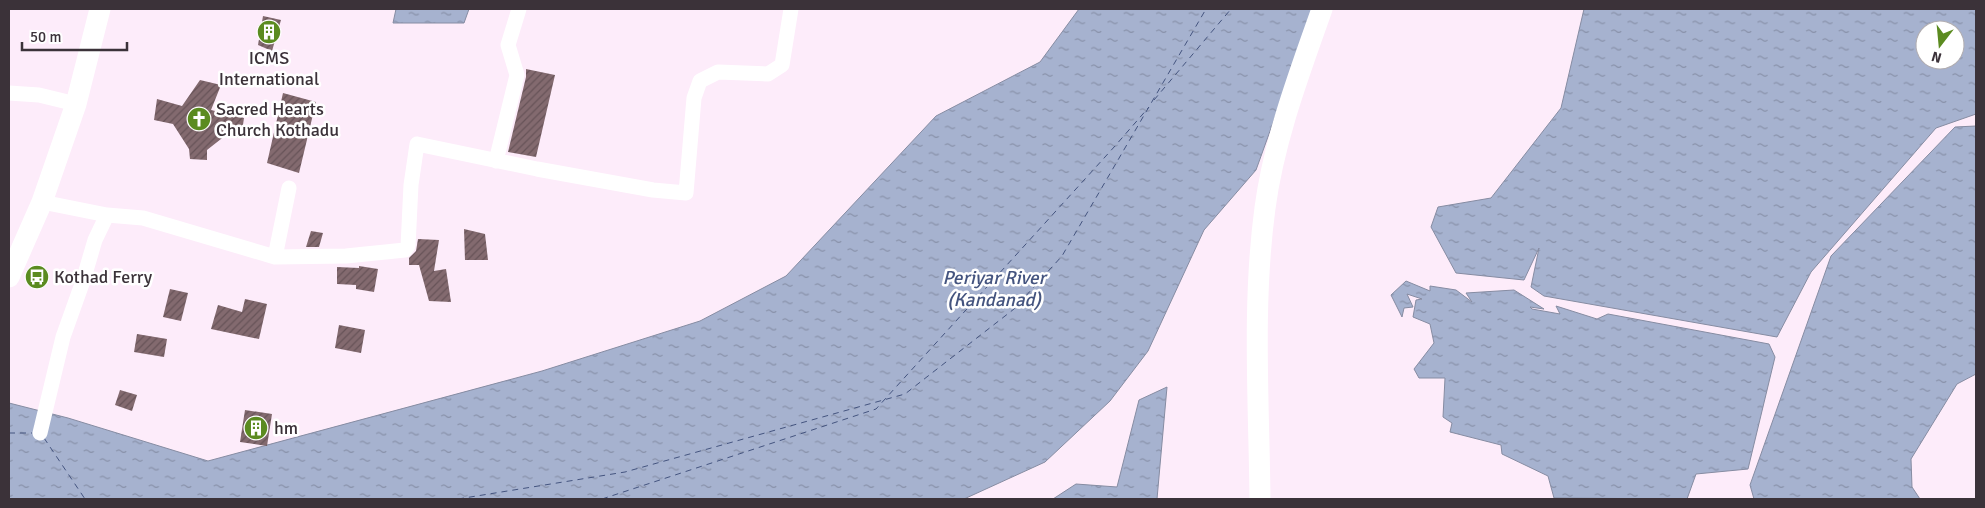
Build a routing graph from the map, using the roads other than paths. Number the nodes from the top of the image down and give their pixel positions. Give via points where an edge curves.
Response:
1 (100, 9) edge
2 (519, 9) edge
3 (790, 9) edge
4 (1322, 9) edge
5 (9, 94) edge
6 (76, 104) junction
7 (496, 161) junction
8 (289, 188) dead end
9 (42, 202) junction
10 (107, 215) junction
11 (275, 257) junction
12 (9, 277) edge
13 (40, 433) dead end
14 (1260, 499) edge

1 - 6 street
2 - 7 street via 508,45 517,74
3 - 7 street via 782,65 768,74 718,72 700,81 694,98 686,193
4 - 14 street via 1280,136 1265,208 1258,285
5 - 6 street via 39,95
6 - 9 street
7 - 11 street via 418,144 405,250 346,256
8 - 11 street
9 - 10 street
9 - 12 street
10 - 11 street via 143,218
10 - 13 street via 95,240 63,337

